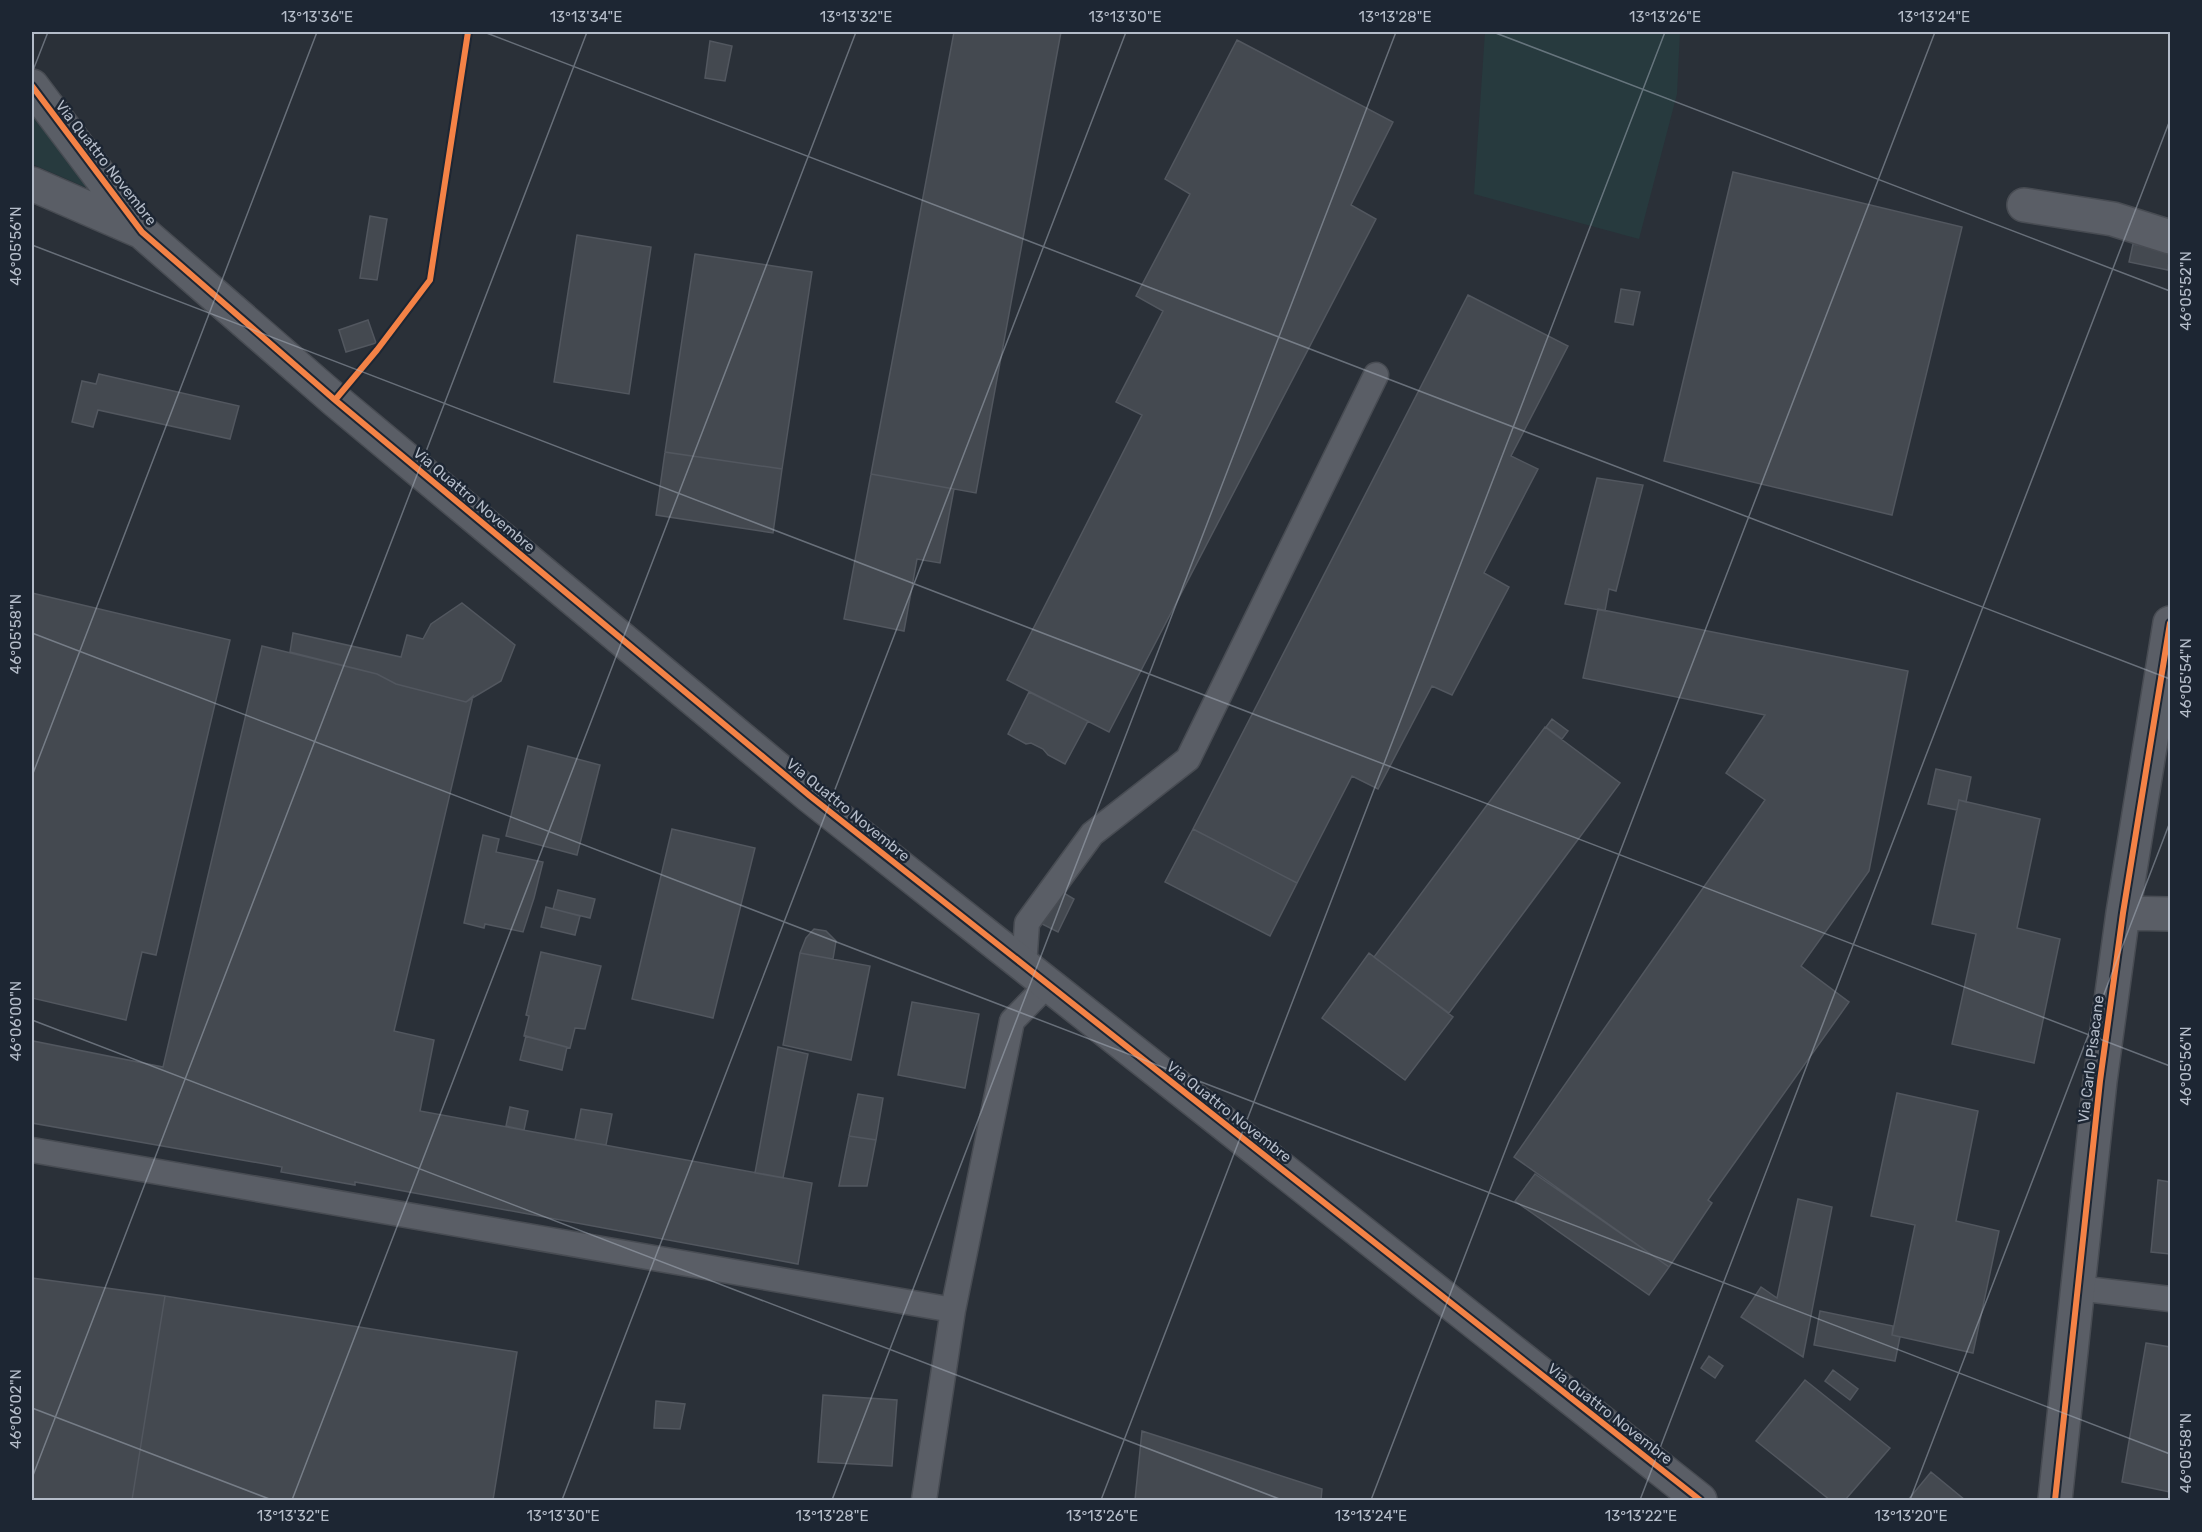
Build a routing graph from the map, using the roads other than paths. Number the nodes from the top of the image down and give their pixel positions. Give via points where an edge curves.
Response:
1 (32, 86) edge
2 (32, 184) edge
3 (2024, 206) dead end
4 (142, 232) junction
5 (2170, 237) edge
6 (1376, 375) dead end
7 (2170, 623) edge
8 (2123, 913) junction
9 (2170, 914) edge
10 (1036, 975) junction
11 (32, 1150) edge
12 (2078, 1288) junction
13 (2170, 1299) edge
14 (953, 1310) junction
15 (924, 1500) edge
16 (1700, 1500) edge
17 (2055, 1500) edge

1 - 4 street, Via Quattro Novembre
2 - 4 street, Via Quattro Novembre
3 - 5 street via 2113,219
4 - 10 street, Via Quattro Novembre via 335,400 810,796
6 - 10 lane via 1188,759 1092,834 1027,922
7 - 8 street, Via Carlo Pisacane
8 - 9 street
8 - 12 street, Via Carlo Pisacane
10 - 14 lane via 1012,1021
10 - 16 street, Via Quattro Novembre
11 - 14 lane
12 - 13 lane
12 - 17 street, Via Carlo Pisacane
14 - 15 lane

